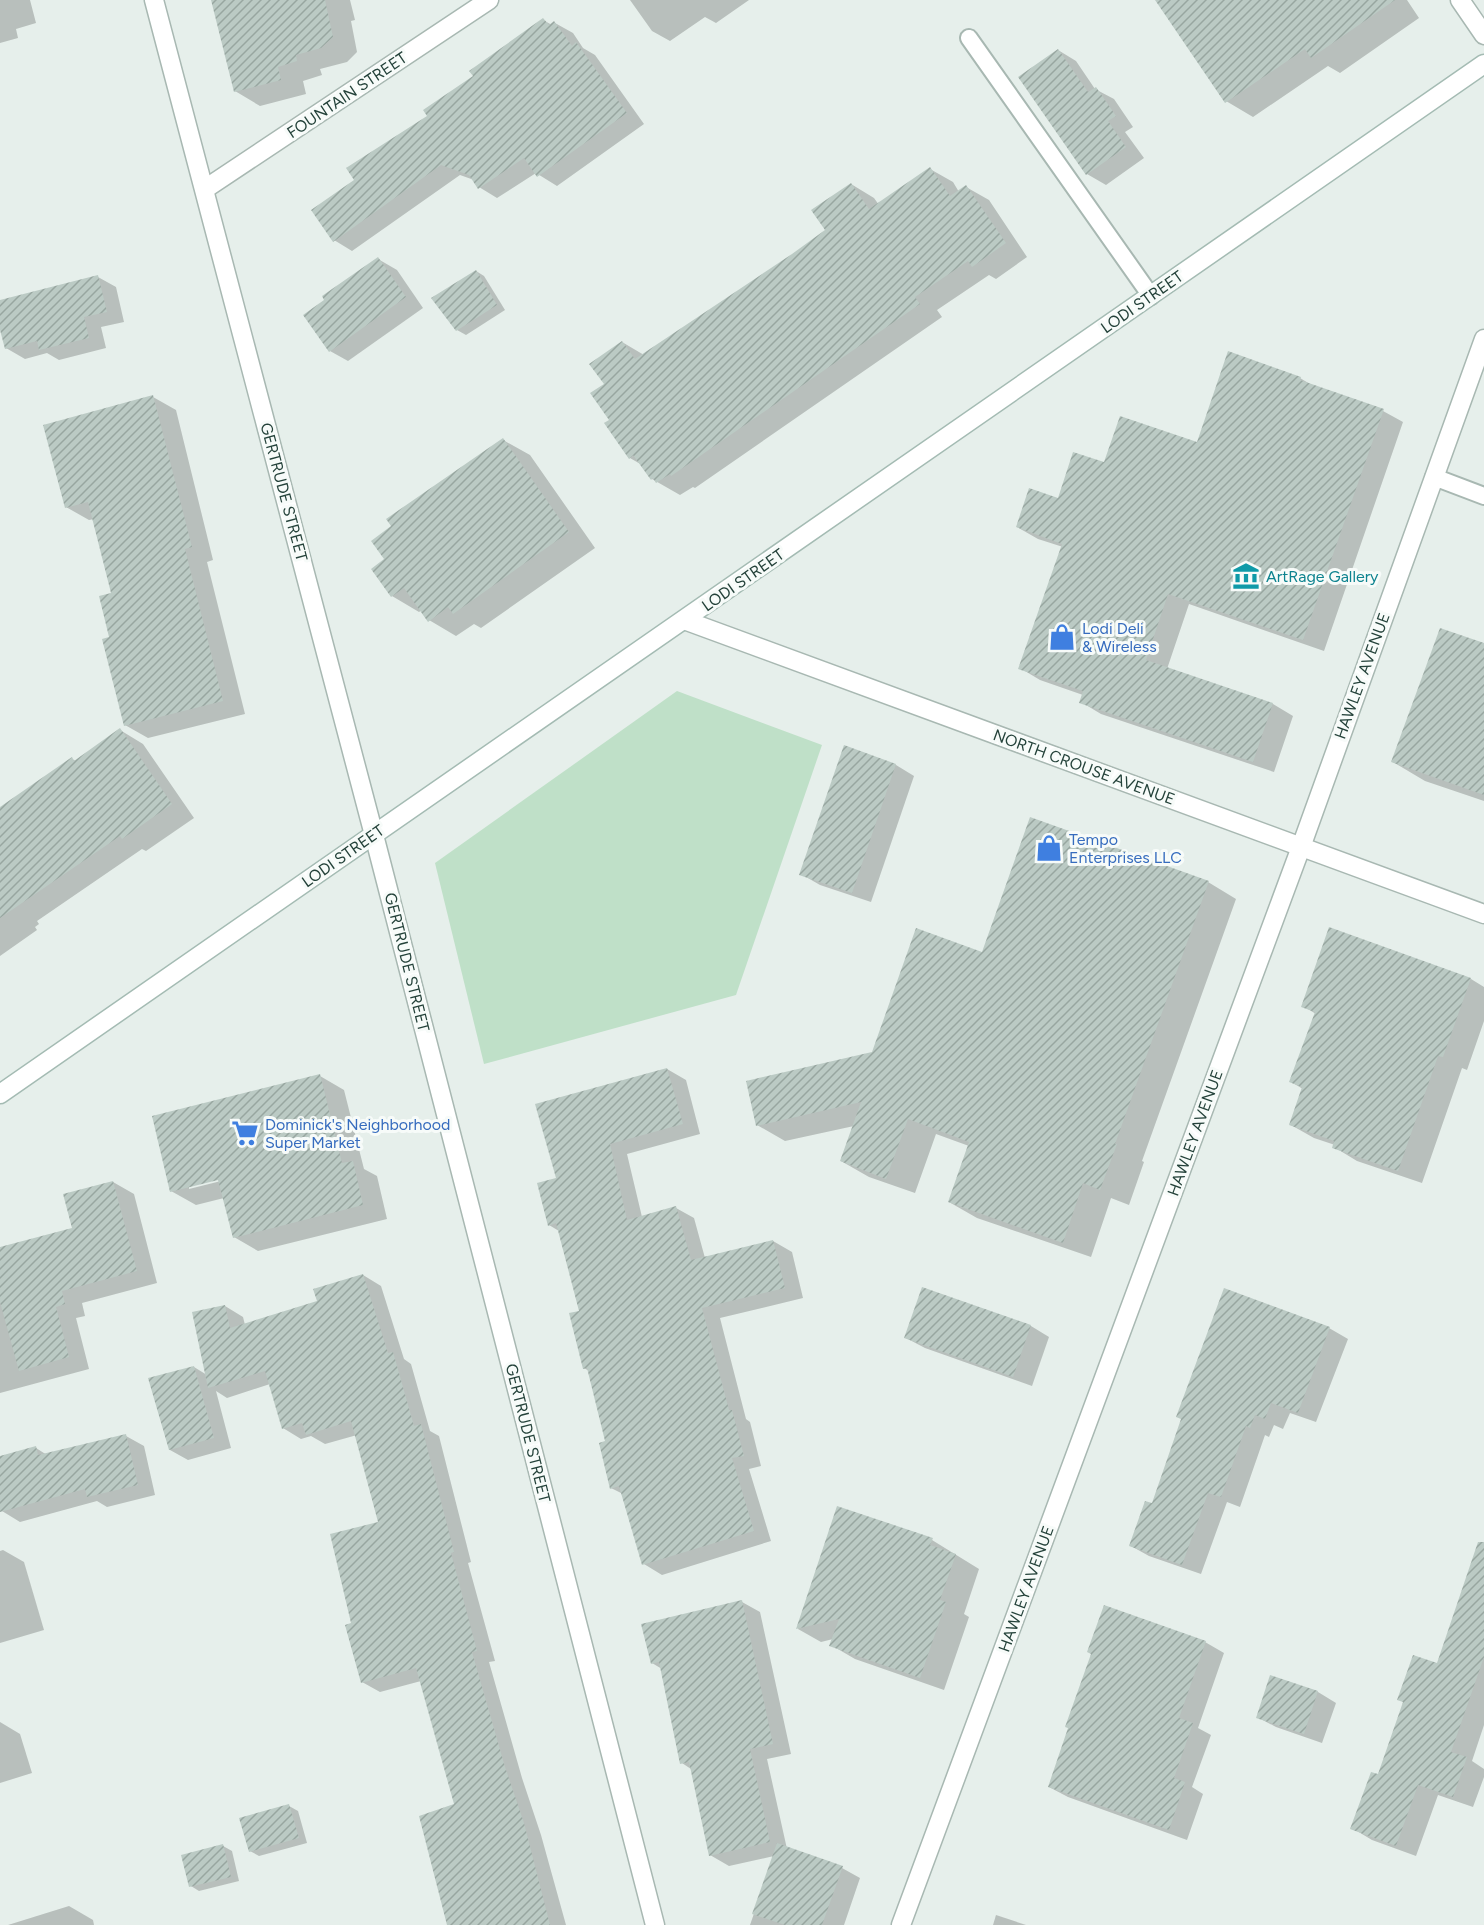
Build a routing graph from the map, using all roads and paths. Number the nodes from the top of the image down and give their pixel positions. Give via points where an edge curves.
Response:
1 (154, 0) edge
2 (489, 0) edge
3 (1460, 0) edge
4 (1484, 35) edge
5 (969, 38) dead end
6 (1484, 64) edge
7 (205, 189) junction
8 (1151, 296) junction
9 (1484, 339) edge
10 (1434, 477) junction
11 (1484, 496) edge
12 (684, 620) junction
13 (374, 834) junction
14 (1301, 847) junction
15 (1484, 914) edge
16 (0, 1094) edge
17 (655, 1925) edge
18 (902, 1925) edge

1 - 7 street, GERTRUDE STREET
2 - 7 street, FOUNTAIN STREET
3 - 4 street
5 - 8 lane
6 - 8 street, LODI STREET
7 - 13 street, GERTRUDE STREET
8 - 12 street, LODI STREET
9 - 10 street, HAWLEY AVENUE
10 - 11 lane
10 - 14 street, HAWLEY AVENUE
12 - 13 street, LODI STREET
12 - 14 street, NORTH CROUSE AVENUE
13 - 16 street, LODI STREET
13 - 17 street, GERTRUDE STREET
14 - 15 street, NORTH CROUSE AVENUE
14 - 18 street, HAWLEY AVENUE

